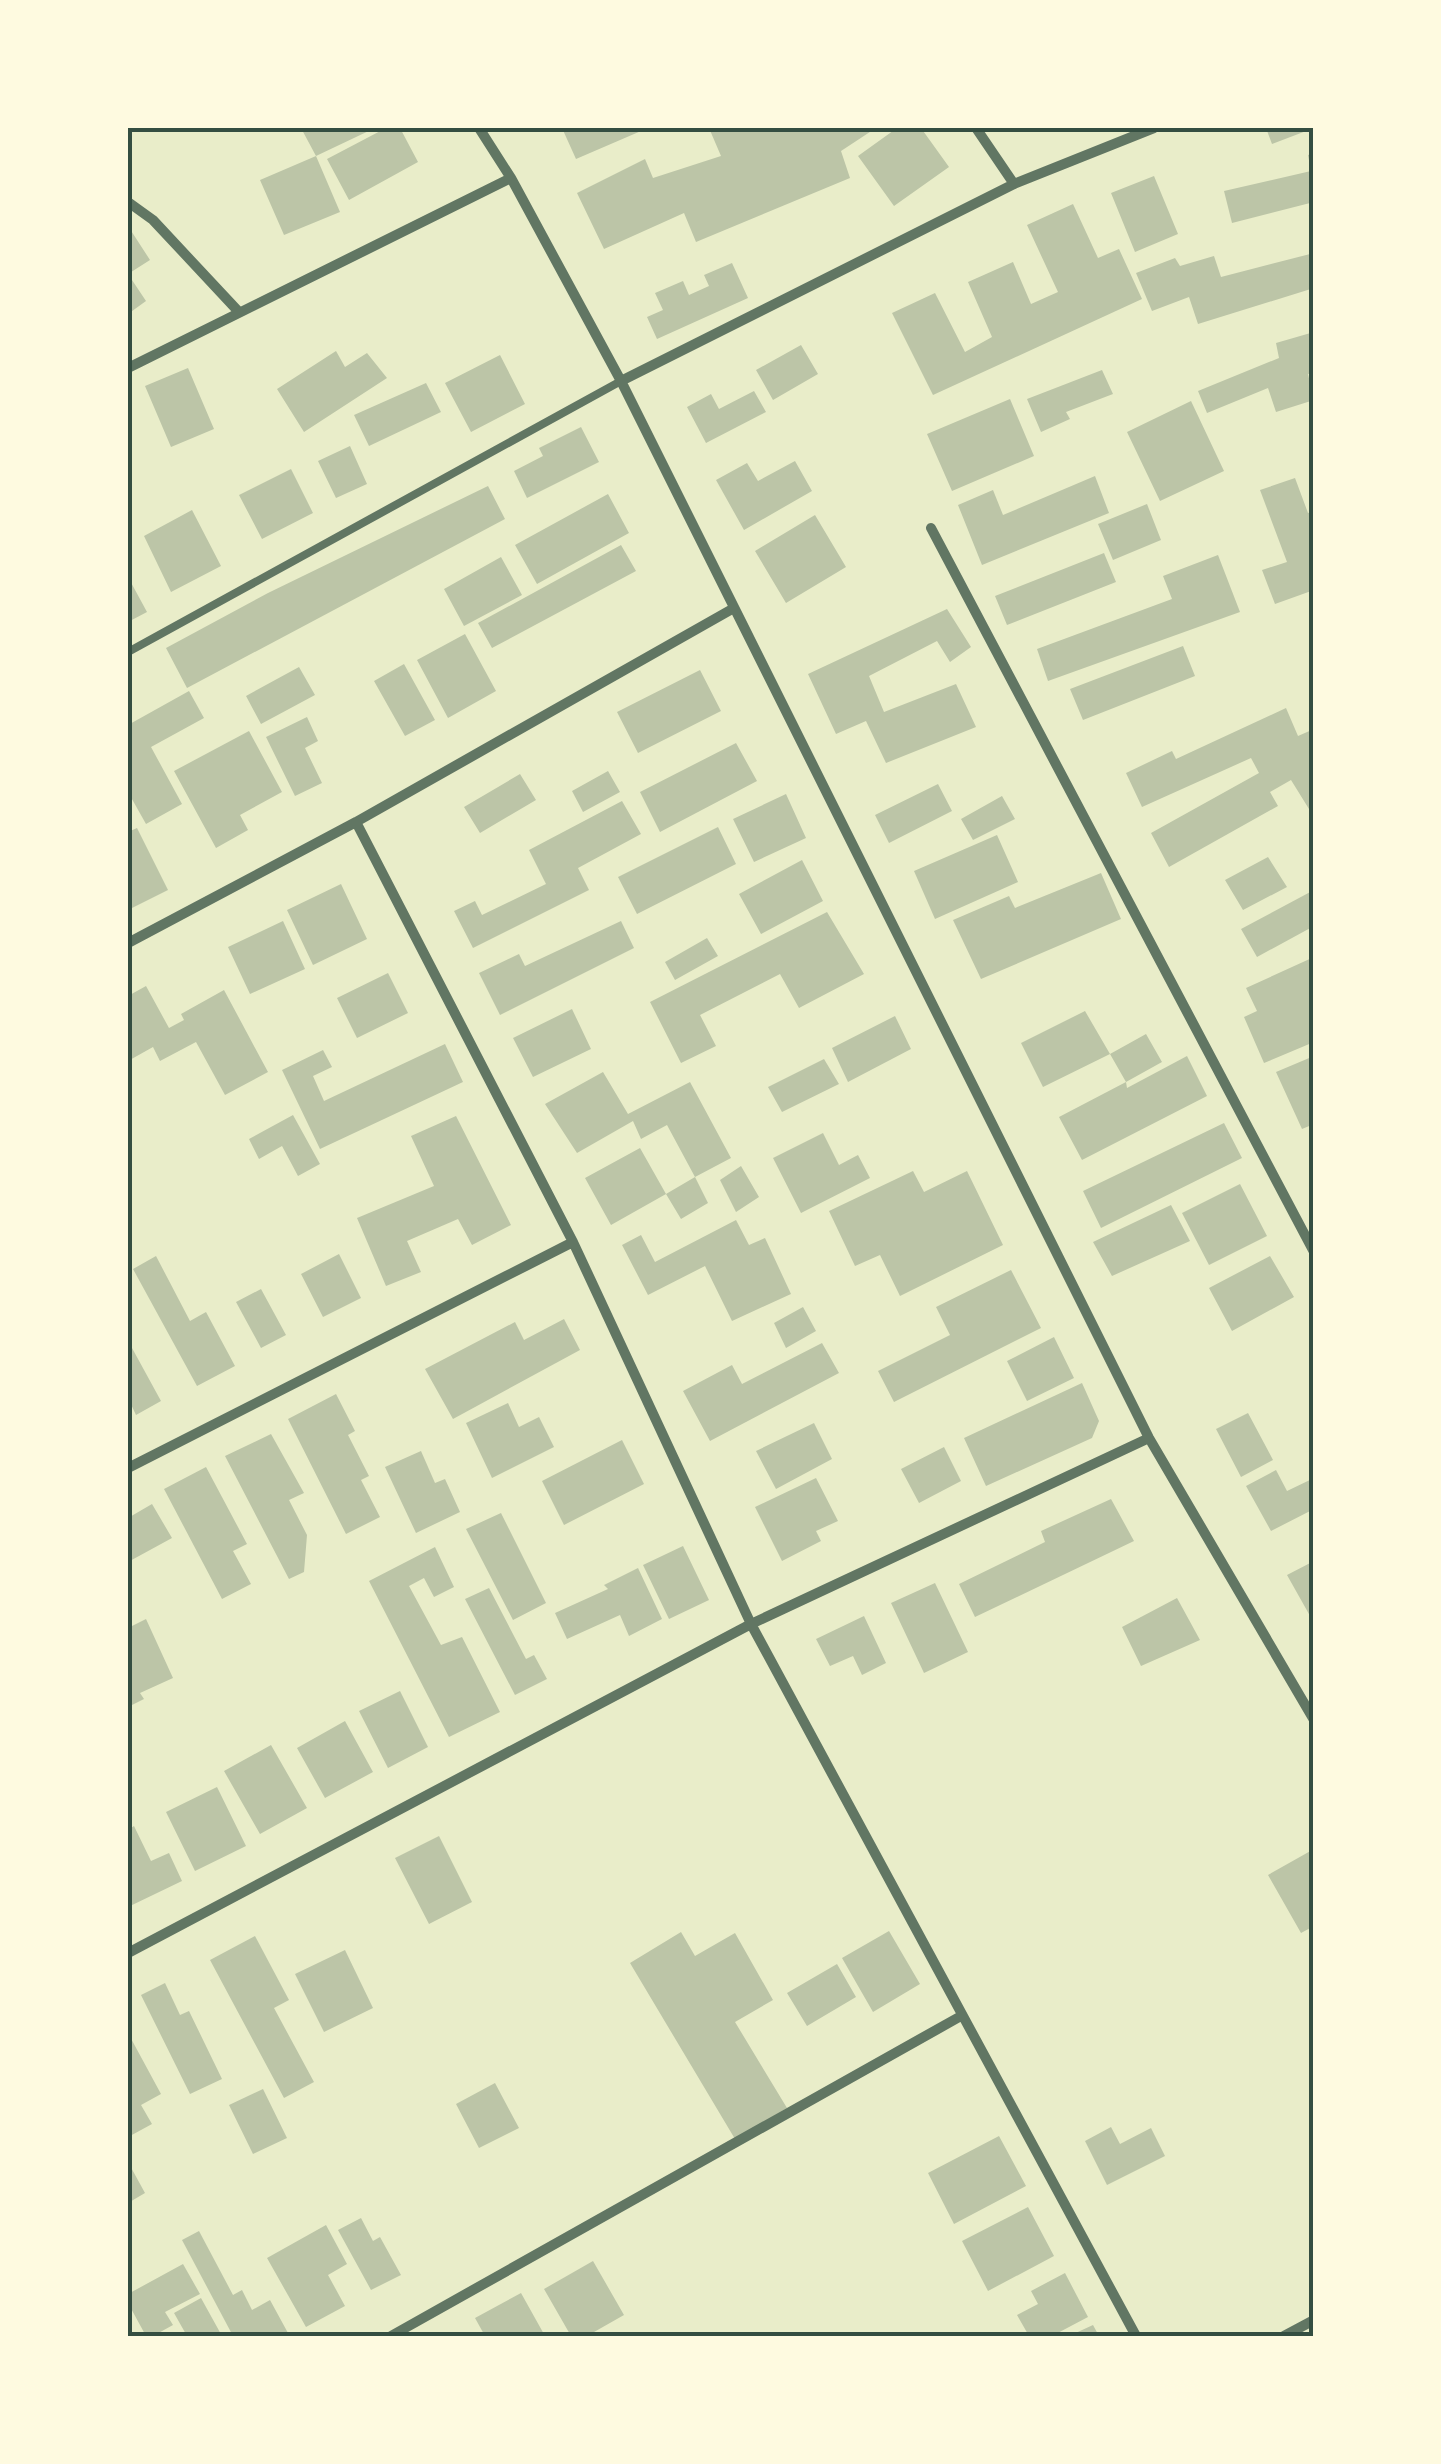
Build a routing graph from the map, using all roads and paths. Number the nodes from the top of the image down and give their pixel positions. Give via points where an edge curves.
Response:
1 (479, 128) edge
2 (976, 128) edge
3 (1154, 128) edge
4 (510, 178) junction
5 (1014, 184) junction
6 (128, 202) edge
7 (238, 311) junction
8 (128, 368) edge
9 (621, 381) junction
10 (932, 528) dead end
11 (734, 608) junction
12 (128, 652) edge
13 (356, 822) junction
14 (128, 943) edge
15 (573, 1242) junction
16 (1314, 1252) edge
17 (1149, 1438) junction
18 (128, 1468) edge
19 (751, 1624) junction
20 (1314, 1720) edge
21 (128, 1953) edge
22 (961, 2016) junction
23 (1314, 2320) edge
24 (392, 2336) edge
25 (1136, 2336) edge
26 (1284, 2336) edge

1 - 4 street
2 - 5 street
3 - 5 street
4 - 7 street
4 - 9 street
5 - 9 street
6 - 7 street
7 - 8 street
9 - 11 street
9 - 12 lane
10 - 16 street
11 - 13 street
11 - 17 street
13 - 14 street
13 - 15 street
15 - 18 street
15 - 19 street
17 - 19 street
17 - 20 street
19 - 21 street
19 - 22 street
22 - 24 street
22 - 25 street
23 - 26 street

